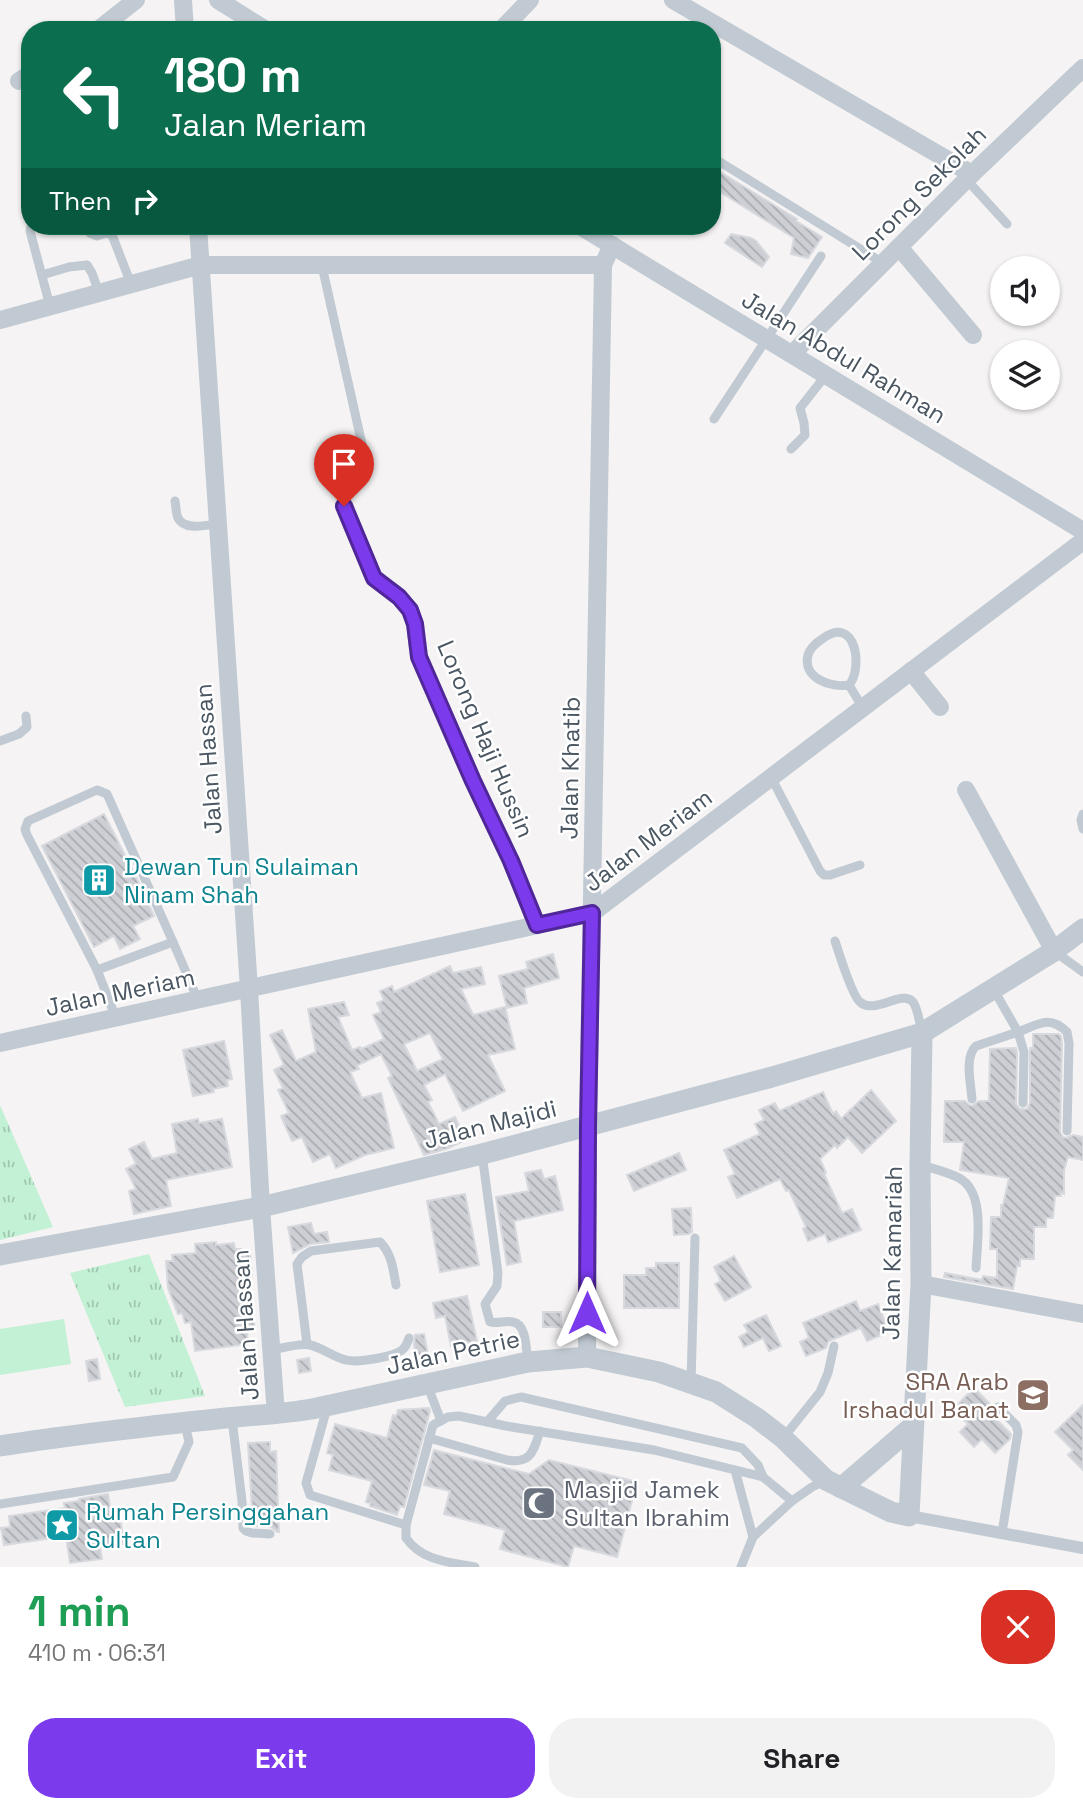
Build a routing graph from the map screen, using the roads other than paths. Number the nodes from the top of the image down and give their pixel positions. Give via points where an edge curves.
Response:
1 (136, 0) edge
2 (183, 0) edge
3 (218, 0) edge
4 (530, 0) edge
5 (673, 0) edge
6 (109, 21) edge
7 (184, 21) edge
8 (252, 21) edge
9 (510, 21) edge
10 (708, 21) edge
11 (721, 29) edge
12 (1083, 68) edge
13 (721, 163) edge
14 (969, 177) junction
15 (1007, 224) dead end
16 (31, 235) edge
17 (112, 235) edge
18 (199, 235) edge
19 (608, 237) edge
20 (899, 247) junction
21 (821, 256) dead end
22 (883, 263) junction
23 (201, 265) junction
24 (322, 265) junction
25 (603, 265) junction
26 (42, 275) junction
27 (131, 284) junction
28 (99, 293) junction
29 (50, 306) junction
30 (0, 320) edge
31 (973, 335) dead end
32 (766, 338) junction
33 (792, 354) junction
34 (826, 375) junction
35 (714, 419) dead end
36 (791, 449) dead end
37 (368, 471) dead end
38 (175, 500) dead end
39 (344, 506) dead end
40 (218, 524) junction
41 (1083, 531) edge
42 (1083, 541) edge
43 (911, 671) junction
44 (849, 685) junction
45 (940, 707) dead end
46 (863, 708) junction
47 (26, 716) dead end
48 (0, 741) edge
49 (771, 777) junction
50 (966, 790) dead end
51 (1083, 814) edge
52 (1083, 828) edge
53 (860, 865) dead end
54 (592, 913) junction
55 (537, 925) junction
56 (1083, 929) edge
57 (835, 941) dead end
58 (173, 942) junction
59 (1054, 951) junction
60 (97, 970) junction
61 (1083, 972) edge
62 (249, 989) junction
63 (993, 989) junction
64 (198, 1000) junction
65 (116, 1018) junction
66 (1018, 1032) junction
67 (922, 1033) junction
68 (0, 1043) edge
69 (972, 1099) dead end
70 (1023, 1103) dead end
71 (588, 1126) junction
72 (1067, 1131) dead end
73 (482, 1154) junction
74 (920, 1165) junction
75 (261, 1207) junction
76 (695, 1238) dead end
77 (0, 1255) edge
78 (976, 1268) dead end
79 (921, 1284) junction
80 (396, 1285) dead end
81 (1083, 1314) edge
82 (409, 1338) dead end
83 (307, 1344) junction
84 (834, 1346) dead end
85 (272, 1350) junction
86 (587, 1357) junction
87 (528, 1362) junction
88 (691, 1383) junction
89 (427, 1384) junction
90 (327, 1406) junction
91 (998, 1407) dead end
92 (276, 1415) junction
93 (232, 1418) junction
94 (442, 1421) junction
95 (487, 1422) junction
96 (184, 1423) junction
97 (913, 1426) junction
98 (540, 1432) junction
99 (429, 1438) junction
100 (783, 1438) junction
101 (0, 1446) edge
102 (735, 1470) junction
103 (763, 1478) junction
104 (834, 1484) junction
105 (792, 1501) junction
106 (0, 1504) edge
107 (909, 1516) junction
108 (406, 1525) junction
109 (1002, 1533) junction
110 (270, 1534) dead end
111 (752, 1537) junction
112 (1083, 1548) edge
113 (475, 1567) edge
114 (741, 1567) edge

1 - 6 street
2 - 7 street
3 - 8 street
4 - 9 street
5 - 10 street
11 - 14 street
12 - 14 street, Lorong Sekolah
13 - 22 lane
14 - 15 lane
14 - 20 street, Lorong Sekolah
16 - 26 lane
17 - 27 lane
18 - 23 street, Jalan Hassan
19 - 25 street
19 - 32 street, Jalan Abdul Rahman
20 - 22 street, Lorong Sekolah
20 - 31 street
21 - 32 lane
22 - 33 street, Lorong Sekolah
23 - 24 street
23 - 27 street
23 - 40 street, Jalan Hassan
24 - 25 street
24 - 37 lane
25 - 54 street, Jalan Khatib
26 - 28 lane via 87,265
26 - 29 lane
27 - 28 street
28 - 29 street
29 - 30 street
32 - 33 street, Jalan Abdul Rahman
32 - 35 lane
33 - 34 street, Jalan Abdul Rahman
34 - 36 lane via 800,408 804,435
34 - 41 street, Jalan Abdul Rahman
38 - 40 lane via 183,524
39 - 55 street, Lorong Haji Hussin via 374,578 410,610 419,657
40 - 62 street, Jalan Hassan
42 - 43 street, Jalan Meriam
43 - 45 street
43 - 46 street, Jalan Meriam
44 - 44 lane via 855,674 853,648 846,633 834,631 811,648 808,666 827,684
44 - 46 lane
46 - 49 street, Jalan Meriam
47 - 48 lane via 27,727
49 - 53 lane via 824,875
49 - 54 street, Jalan Meriam
50 - 59 street
51 - 52 lane
54 - 55 street, Jalan Meriam
54 - 71 street, Jalan Khatib
55 - 62 street, Jalan Meriam
56 - 59 street, Jalan Majidi
57 - 67 lane via 857,1000 873,1007 909,998
58 - 60 lane
58 - 60 lane via 107,794 97,790 28,821 25,829
58 - 64 lane
59 - 61 lane
59 - 63 street, Jalan Majidi
60 - 65 lane
62 - 64 street, Jalan Meriam
62 - 75 street, Jalan Hassan
63 - 66 lane
63 - 67 street, Jalan Majidi
64 - 65 street, Jalan Meriam
65 - 68 street, Jalan Meriam
66 - 69 lane via 971,1050
66 - 70 lane via 1024,1052
66 - 72 lane via 1048,1021 1055,1021 1067,1032
67 - 71 street, Jalan Majidi
67 - 74 street, Jalan Kamariah
71 - 73 street, Jalan Majidi
71 - 86 street, Jalan Khatib
73 - 75 street, Jalan Majidi
73 - 87 lane via 498,1273 486,1308 490,1322 519,1324
74 - 78 lane via 961,1178 976,1199
74 - 79 street, Jalan Kamariah
75 - 77 street, Jalan Majidi
75 - 85 street, Jalan Hassan
76 - 88 lane
79 - 81 street
79 - 97 street, Jalan Kamariah
80 - 83 lane via 391,1258 380,1242 311,1251 297,1264
82 - 83 lane via 397,1353 351,1361
83 - 85 lane
84 - 100 lane via 820,1392
85 - 92 street, Jalan Hassan
86 - 87 street, Jalan Petrie
86 - 88 street, Jalan Petrie
87 - 89 street, Jalan Petrie
88 - 100 street, Jalan Petrie via 733,1402
89 - 90 street, Jalan Petrie
89 - 94 lane
90 - 92 street, Jalan Petrie
90 - 108 lane via 306,1483 310,1494
91 - 109 lane via 1018,1432
92 - 93 street, Jalan Petrie
93 - 96 street, Jalan Petrie
93 - 110 lane via 243,1528
94 - 95 lane via 459,1416
94 - 99 lane via 433,1425
95 - 98 lane
95 - 103 lane via 505,1401 521,1397 741,1448 758,1465
96 - 101 street, Jalan Petrie
96 - 106 lane via 189,1442 173,1477
97 - 104 street
97 - 107 street, Jalan Kamariah
98 - 99 lane via 534,1452 518,1462
98 - 102 lane via 654,1450
99 - 108 lane
100 - 104 street, Jalan Petrie
102 - 103 lane
102 - 111 lane
103 - 105 lane
104 - 105 lane via 811,1487
104 - 107 street, Jalan Petrie
105 - 111 lane
107 - 109 street, Jalan Petrie
108 - 113 lane via 406,1538 418,1551
109 - 112 street, Jalan Petrie
111 - 114 lane

